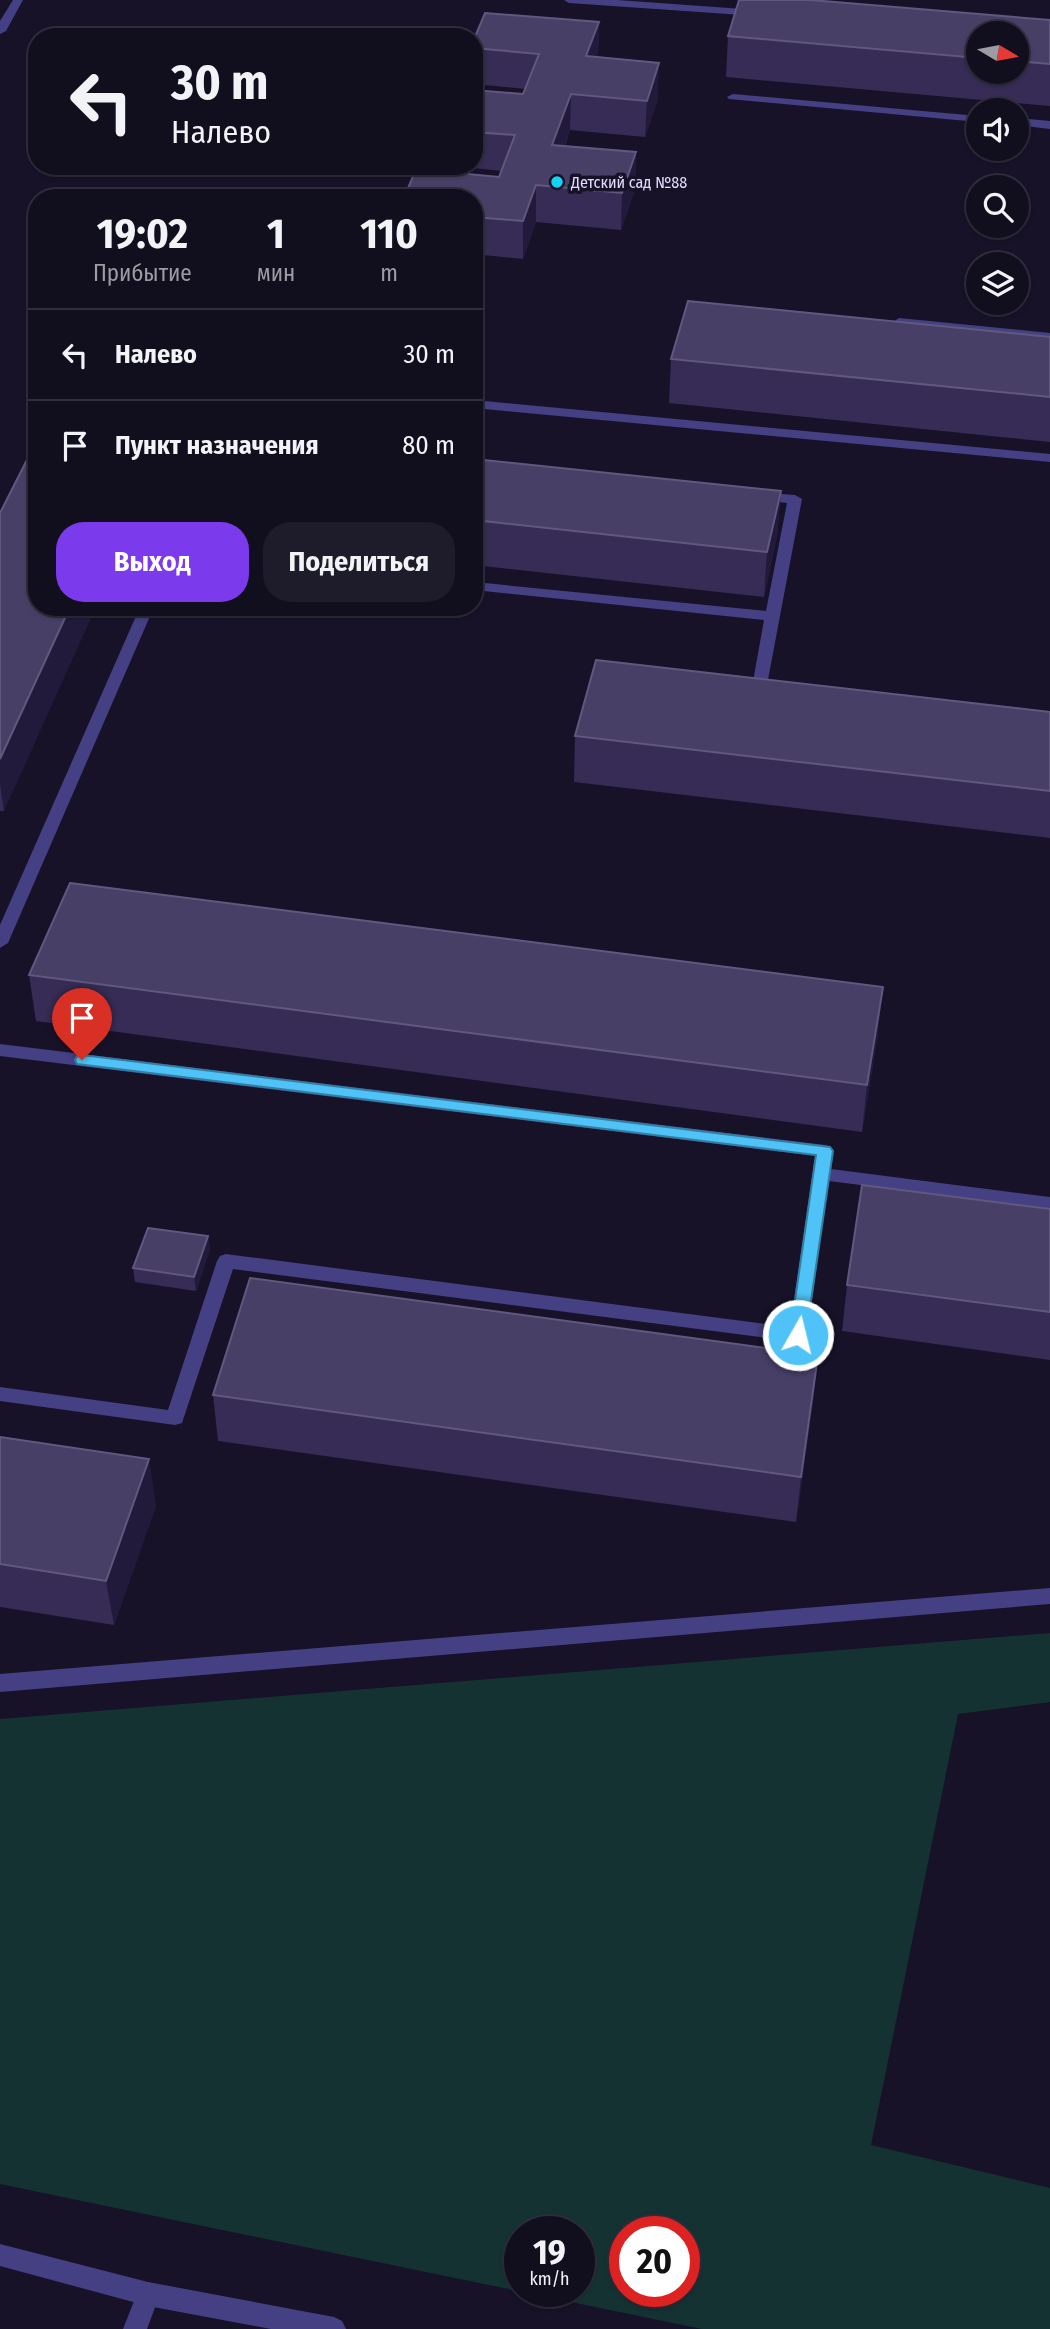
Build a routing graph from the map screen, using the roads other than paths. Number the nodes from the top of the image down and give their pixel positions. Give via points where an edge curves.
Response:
1 (18, 0) edge
2 (569, 0) edge
3 (766, 14) edge
4 (0, 30) edge
5 (733, 97) dead end
6 (966, 118) edge
7 (1029, 123) edge
8 (1050, 125) edge
9 (899, 322) edge
10 (1050, 337) edge
11 (483, 405) edge
12 (1050, 458) edge
13 (741, 494) edge
14 (483, 587) edge
15 (143, 616) edge
16 (772, 616) junction
17 (770, 699) edge
18 (0, 943) edge
19 (0, 1050) edge
20 (821, 1174) junction
21 (1050, 1203) edge
22 (0, 1394) edge
23 (1050, 1596) edge
24 (0, 1683) edge
25 (0, 2255) edge
26 (148, 2294) junction
27 (135, 2329) edge
28 (334, 2329) edge

1 - 4 street
2 - 3 street
5 - 6 street
7 - 8 street
9 - 10 street
11 - 12 street
13 - 16 street via 795,499
14 - 16 street
15 - 18 street
16 - 17 street via 757,698
19 - 20 street via 825,1151
20 - 21 street
20 - 22 street via 798,1335 226,1261 175,1418
23 - 24 street
25 - 26 street
26 - 27 street
26 - 28 street

